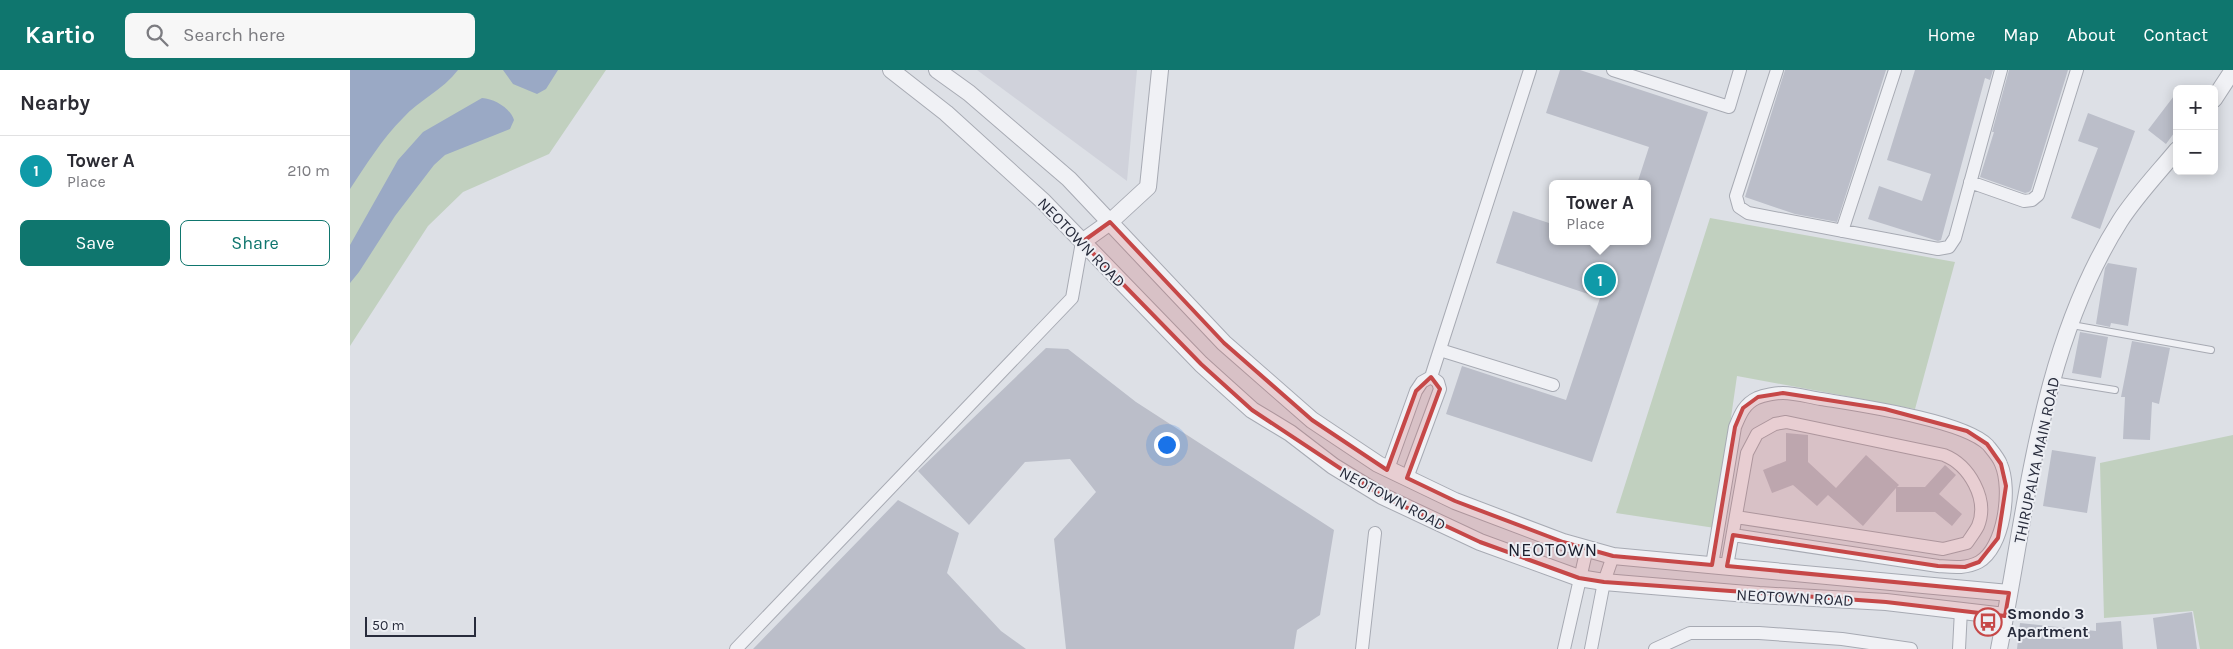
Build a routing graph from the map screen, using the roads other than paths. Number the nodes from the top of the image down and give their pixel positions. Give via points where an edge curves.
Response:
1 (891, 70) edge
2 (937, 70) edge
3 (1160, 70) edge
4 (1530, 70) edge
5 (1614, 70) edge
6 (1740, 70) edge
7 (1777, 70) edge
8 (1895, 70) edge
9 (2001, 70) edge
10 (2077, 70) edge
11 (2233, 70) edge
12 (2218, 93) edge
13 (2173, 155) edge
14 (1970, 182) junction
15 (1110, 222) junction
16 (1842, 231) junction
17 (1082, 242) junction
18 (2070, 324) junction
19 (1440, 350) junction
20 (2211, 350) dead end
21 (1431, 377) junction
22 (2052, 380) junction
23 (1553, 385) dead end
24 (2115, 390) dead end
25 (1388, 469) junction
26 (1407, 478) junction
27 (1736, 517) junction
28 (1375, 533) dead end
29 (1733, 535) junction
30 (1586, 548) junction
31 (1613, 556) junction
32 (1720, 566) junction
33 (1579, 578) junction
34 (1604, 582) junction
35 (2009, 593) junction
36 (1969, 611) junction
37 (2006, 616) junction
38 (736, 649) edge
39 (1362, 649) edge
40 (1564, 649) edge
41 (1590, 649) edge
42 (1655, 649) edge
43 (1911, 649) edge
44 (1960, 649) edge
45 (1999, 649) edge

1 - 17 street, NEOTOWN ROAD via 946,113 1044,202
2 - 15 street, NEOTOWN ROAD via 1069,179
3 - 15 street via 1148,187
4 - 19 street
5 - 6 street via 1728,107
7 - 16 street via 1736,196 1739,207 1748,213
8 - 16 street
9 - 14 street
10 - 14 street via 2038,195 2024,201
11 - 12 street
13 - 18 street, THIRUPALYA MAIN ROAD via 2120,220 2079,297
14 - 16 street via 1955,238 1949,247 1938,249
15 - 17 street
15 - 25 street, NEOTOWN ROAD via 1224,343 1312,420
17 - 33 street, NEOTOWN ROAD via 1201,364 1252,410 1290,433 1333,466 1382,496 1480,542
17 - 38 street via 1072,298
18 - 20 lane
18 - 22 street, THIRUPALYA MAIN ROAD
19 - 21 street
19 - 23 street
21 - 25 street via 1416,391
21 - 26 street via 1438,382 1440,389
22 - 24 lane
22 - 35 street, THIRUPALYA MAIN ROAD
25 - 26 street, NEOTOWN ROAD
26 - 30 street, NEOTOWN ROAD via 1455,501
27 - 27 street via 1746,453 1751,443 1764,429 1786,422 1956,460 1976,484 1981,512 1978,526 1967,543 1943,550
27 - 29 street
28 - 39 street
29 - 32 street
29 - 32 street via 1938,566 1965,567 1979,562 1991,552 1998,538 2006,486 2001,464 1987,444 1967,431 1885,409 1792,394 1758,398 1743,408 1734,427
30 - 31 street, NEOTOWN ROAD
30 - 33 street
31 - 32 street, NEOTOWN ROAD
31 - 34 street
32 - 35 street, NEOTOWN ROAD
33 - 34 street, NEOTOWN ROAD
33 - 40 street
34 - 36 street, NEOTOWN ROAD
34 - 41 street
35 - 37 street, THIRUPALYA MAIN ROAD
36 - 37 street, NEOTOWN ROAD
36 - 44 street via 1959,628
37 - 45 street, THIRUPALYA MAIN ROAD
42 - 43 street via 1690,633 1842,639

